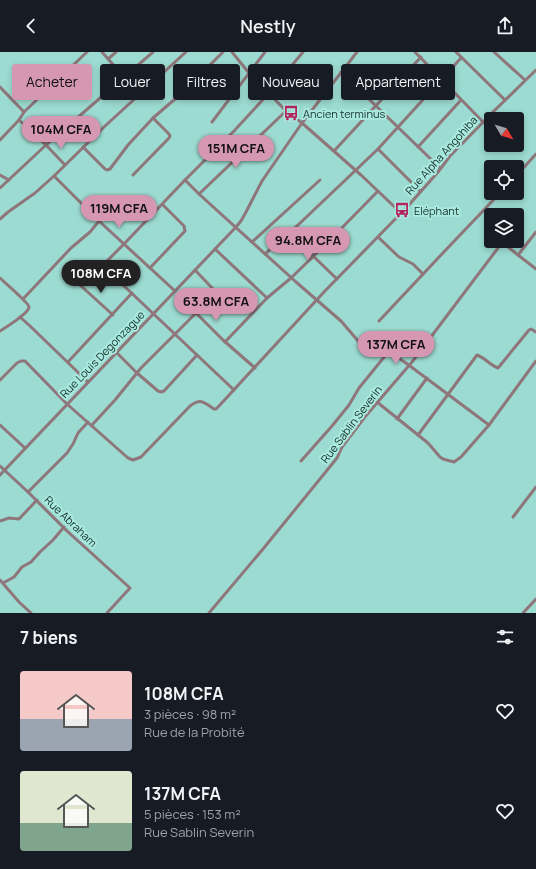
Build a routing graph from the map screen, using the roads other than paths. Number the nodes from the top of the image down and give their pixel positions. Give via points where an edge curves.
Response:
1 (87, 52) edge
2 (102, 52) edge
3 (116, 52) edge
4 (153, 52) edge
5 (186, 52) edge
6 (223, 52) edge
7 (232, 52) edge
8 (265, 52) edge
9 (303, 52) edge
10 (356, 52) edge
11 (415, 52) edge
12 (456, 52) edge
13 (494, 52) edge
14 (420, 57) junction
15 (461, 58) junction
16 (108, 59) junction
17 (112, 64) edge
18 (139, 64) edge
19 (256, 64) edge
20 (293, 64) edge
21 (347, 64) edge
22 (427, 64) edge
23 (455, 65) edge
24 (536, 70) edge
25 (248, 72) edge
26 (341, 72) edge
27 (248, 74) edge
28 (525, 80) junction
29 (0, 87) edge
30 (455, 93) edge
31 (100, 98) edge
32 (262, 100) edge
33 (275, 100) edge
34 (370, 100) edge
35 (423, 100) edge
36 (461, 100) junction
37 (505, 100) junction
38 (376, 106) junction
39 (286, 111) junction
40 (24, 112) junction
41 (153, 118) junction
42 (19, 120) junction
43 (212, 122) dead end
44 (483, 122) junction
45 (302, 123) junction
46 (398, 127) junction
47 (0, 140) edge
48 (46, 145) junction
49 (83, 147) junction
50 (418, 147) junction
51 (378, 149) junction
52 (334, 151) junction
53 (536, 154) edge
54 (65, 165) junction
55 (524, 167) edge
56 (440, 168) junction
57 (355, 170) junction
58 (0, 175) edge
59 (133, 175) dead end
60 (54, 176) junction
61 (9, 180) junction
62 (185, 180) junction
63 (320, 180) dead end
64 (0, 188) edge
65 (378, 191) junction
66 (420, 191) junction
67 (199, 194) junction
68 (493, 200) edge
69 (163, 205) junction
70 (401, 213) junction
71 (0, 220) edge
72 (99, 221) junction
73 (236, 227) junction
74 (536, 232) edge
75 (289, 233) junction
76 (378, 237) junction
77 (252, 242) junction
78 (124, 244) junction
79 (215, 249) junction
80 (265, 254) junction
81 (518, 255) junction
82 (314, 256) junction
83 (150, 268) junction
84 (536, 269) edge
85 (195, 270) junction
86 (422, 274) junction
87 (0, 278) edge
88 (291, 278) junction
89 (337, 279) junction
90 (80, 285) dead end
91 (175, 291) junction
92 (132, 293) junction
93 (267, 298) junction
94 (23, 299) junction
95 (317, 301) junction
96 (154, 313) junction
97 (196, 313) junction
98 (112, 315) junction
99 (20, 317) junction
100 (379, 321) dead end
101 (0, 331) edge
102 (536, 332) edge
103 (175, 334) junction
104 (225, 342) junction
105 (359, 342) dead end
106 (116, 352) junction
107 (197, 355) junction
108 (536, 361) edge
109 (68, 362) junction
110 (410, 366) junction
111 (254, 368) junction
112 (138, 373) junction
113 (427, 378) junction
114 (0, 380) edge
115 (88, 382) junction
116 (234, 390) junction
117 (449, 395) junction
118 (377, 402) junction
119 (67, 404) junction
120 (397, 419) junction
121 (88, 422) junction
122 (0, 425) edge
123 (92, 425) junction
124 (489, 425) junction
125 (418, 436) junction
126 (25, 448) junction
127 (301, 461) dead end
128 (0, 466) edge
129 (4, 470) junction
130 (0, 475) edge
131 (536, 488) edge
132 (28, 492) junction
133 (37, 500) junction
134 (513, 517) dead end
135 (0, 521) edge
136 (64, 527) junction
137 (2, 582) edge
138 (536, 599) edge
139 (31, 613) edge
140 (107, 613) edge
141 (209, 613) edge
142 (523, 613) edge

1 - 40 street
2 - 16 street
3 - 16 street
4 - 18 street
5 - 49 street
6 - 41 street via 188,88
7 - 25 street
8 - 19 street
9 - 20 street
10 - 21 street, Rue Louis Degonzague
11 - 14 street
12 - 15 street
13 - 28 street
14 - 22 street
14 - 38 street
15 - 23 street
15 - 37 street
16 - 17 street
24 - 28 street, Rue Alpha Angohiba
26 - 45 street, Rue Louis Degonzague
27 - 43 street
28 - 37 street, Rue Alpha Angohiba
29 - 40 street
30 - 36 street
31 - 48 street
32 - 62 street
33 - 39 street
34 - 38 street
35 - 46 street
36 - 44 street
36 - 50 street
37 - 44 street, Rue Alpha Angohiba
38 - 46 street
38 - 52 street
39 - 45 street
39 - 67 street
40 - 42 street
41 - 49 street via 110,169 105,169
41 - 59 street via 170,136
42 - 47 street
42 - 48 street
44 - 56 street, Rue Alpha Angohiba
45 - 52 street
45 - 73 street, Rue Louis Degonzague via 262,181
46 - 50 street
46 - 51 street
48 - 54 street
48 - 61 street
49 - 54 street
50 - 56 street
51 - 57 street
51 - 66 street
52 - 57 street
53 - 55 street
54 - 60 street
56 - 66 street, Rue Alpha Angohiba
57 - 65 street
57 - 75 street
58 - 61 street
60 - 71 street
60 - 72 street
61 - 64 street
62 - 67 street
62 - 69 street
63 - 77 street
65 - 70 street
65 - 82 street
66 - 70 street, Rue Alpha Angohiba
67 - 73 street
68 - 86 street
69 - 78 street
69 - 83 street via 184,226 185,232
70 - 76 street, Rue Alpha Angohiba
72 - 78 street
72 - 94 street
73 - 77 street
73 - 79 street, Rue Louis Degonzague
74 - 81 street
75 - 80 street
75 - 82 street
76 - 86 street
76 - 89 street, Rue Alpha Angohiba
77 - 80 street
78 - 83 street
78 - 92 street via 104,265
79 - 85 street, Rue Louis Degonzague
79 - 93 street
80 - 88 street
81 - 84 street
81 - 110 street, Rue Sablin Severin via 502,244
82 - 88 street
82 - 89 street
83 - 91 street
85 - 91 street, Rue Louis Degonzague
85 - 97 street via 214,290
86 - 100 street
87 - 94 street
88 - 93 street
88 - 95 street
89 - 95 street, Rue Alpha Angohiba
90 - 98 street
91 - 96 street, Rue Louis Degonzague
92 - 96 street
92 - 98 street
93 - 104 street
94 - 99 street via 29,308
95 - 105 street via 341,321
95 - 111 street, Rue Alpha Angohiba
96 - 103 street
96 - 106 street, Rue Louis Degonzague
97 - 103 street
97 - 104 street
98 - 109 street
99 - 101 street
99 - 109 street
102 - 117 street via 529,330 498,368 477,355
103 - 107 street
103 - 112 street
104 - 111 street
106 - 112 street
106 - 115 street, Rue Louis Degonzague
107 - 112 street via 161,392
107 - 116 street
108 - 124 street
109 - 115 street
110 - 113 street
110 - 118 street, Rue Sablin Severin
110 - 127 street via 387,352 332,426
111 - 116 street, Rue Alpha Angohiba
112 - 123 street
113 - 117 street
113 - 120 street
114 - 119 street, Rue Alpha Angohiba via 17,363 25,361
115 - 119 street, Rue Louis Degonzague
116 - 123 street, Rue Alpha Angohiba via 216,409 201,401 194,403 141,457 133,460
117 - 124 street
117 - 125 street
118 - 120 street
118 - 141 street, Rue Sablin Severin via 342,447 337,458
119 - 121 street, Rue Alpha Angohiba
119 - 126 street, Rue Louis Degonzague
120 - 125 street
121 - 123 street, Rue Alpha Angohiba
121 - 132 street via 78,433 67,453
122 - 126 street
124 - 125 street via 454,462 440,457
126 - 129 street, Rue Louis Degonzague
128 - 129 street, Rue Abraham
129 - 130 street, Rue Louis Degonzague
129 - 132 street, Rue Abraham
131 - 134 street
132 - 133 street, Rue Abraham
133 - 135 street via 19,519 9,518
133 - 136 street, Rue Abraham
136 - 137 street via 31,562 22,567 14,577
136 - 140 street, Rue Abraham via 130,588
137 - 139 street
138 - 142 street

